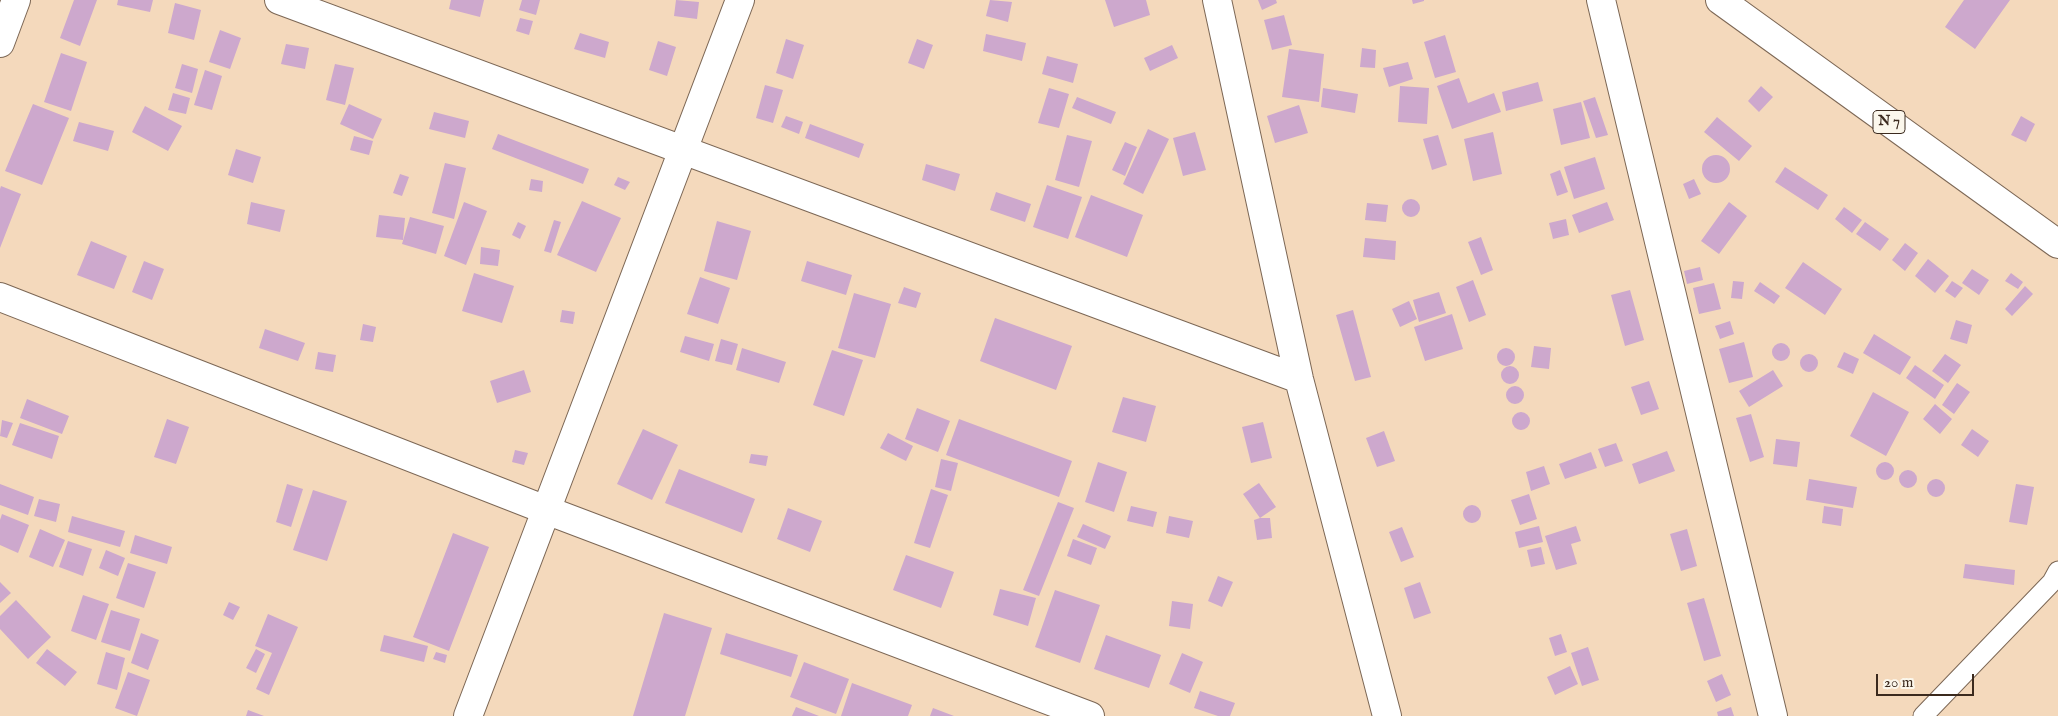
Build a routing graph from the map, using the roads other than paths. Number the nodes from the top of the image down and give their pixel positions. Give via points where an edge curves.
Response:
1 (16, 0) edge
2 (279, 0) edge
3 (740, 0) edge
4 (1218, 0) edge
5 (1601, 0) edge
6 (1720, 0) edge
7 (0, 42) edge
8 (683, 150) junction
9 (2058, 244) edge
10 (0, 297) edge
11 (1299, 379) junction
12 (546, 510) junction
13 (2058, 571) edge
14 (468, 716) edge
15 (1090, 716) edge
16 (1387, 716) edge
17 (1773, 716) edge
18 (1923, 716) edge

1 - 7 main road
2 - 8 main road
3 - 8 main road
4 - 11 main road
5 - 17 main road
6 - 9 main road, N 7
8 - 11 main road
8 - 12 main road
10 - 12 main road
11 - 16 main road
12 - 14 main road
12 - 15 main road
13 - 18 lane via 2052,582

